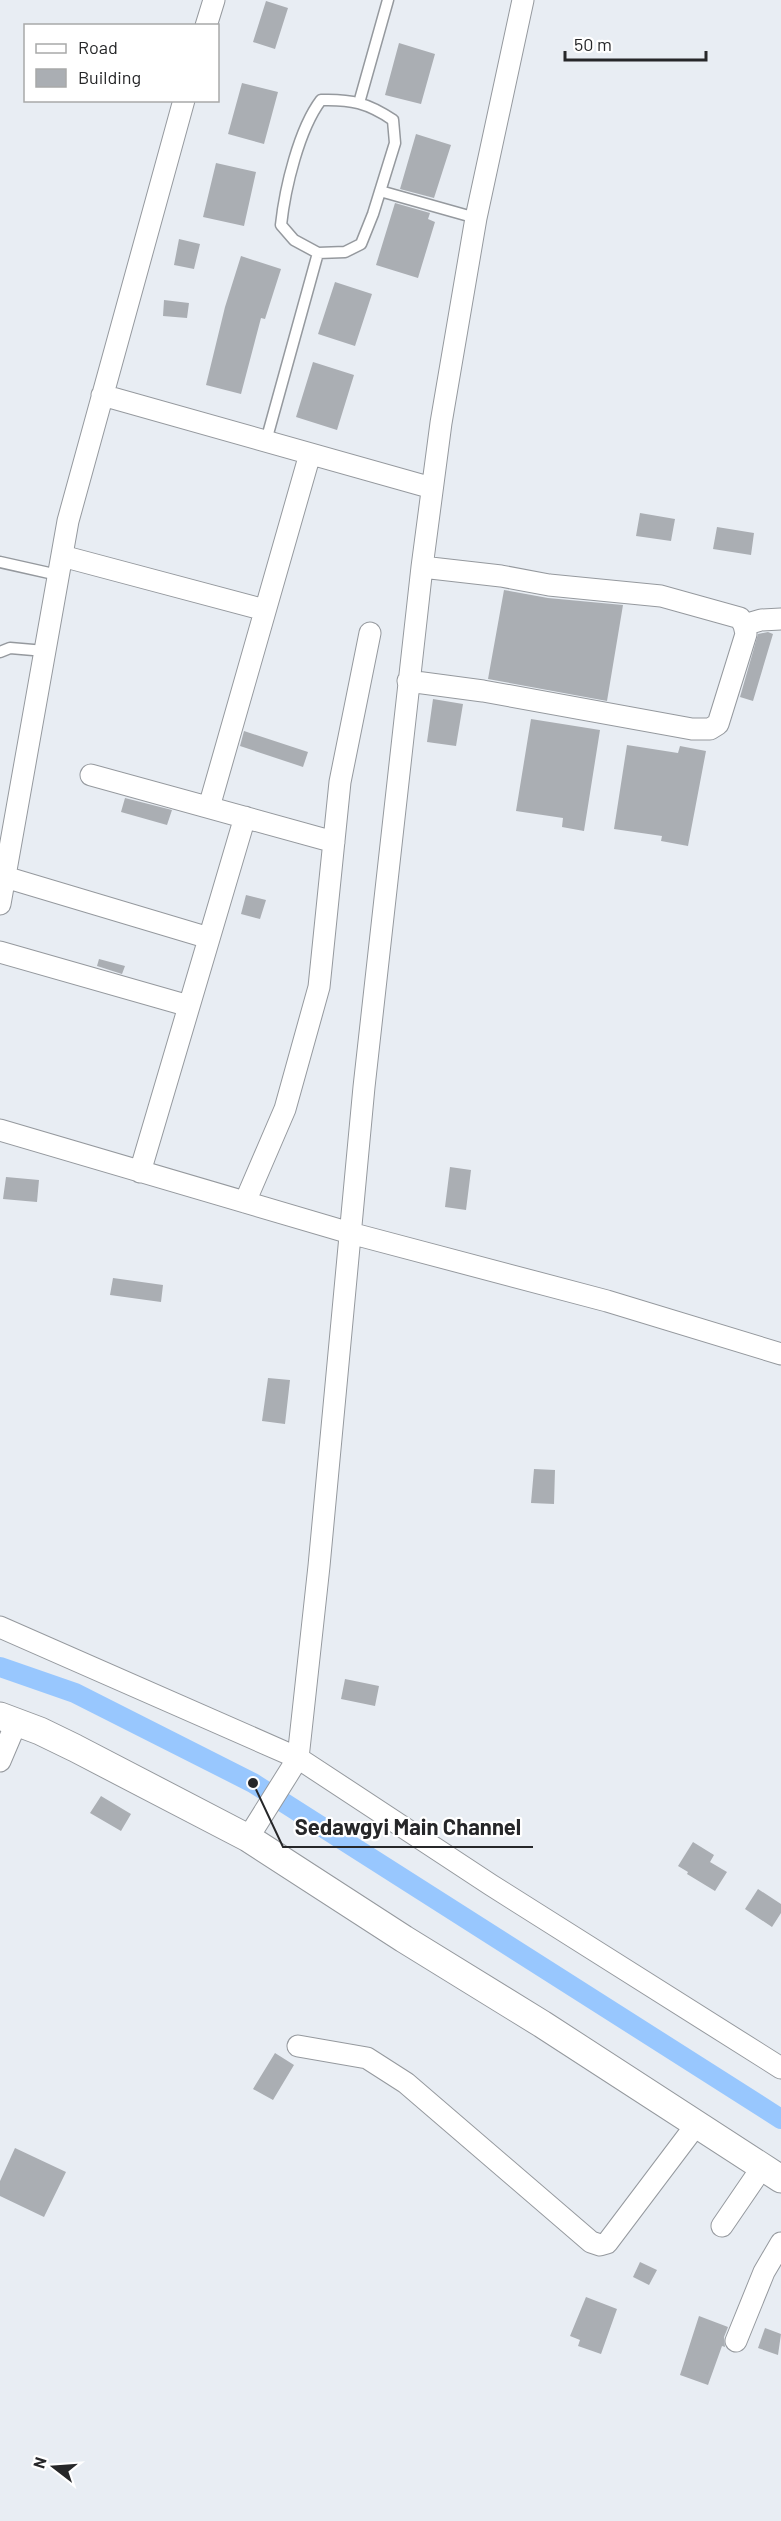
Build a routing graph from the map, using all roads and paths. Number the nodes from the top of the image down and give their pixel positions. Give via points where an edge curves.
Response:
1 (214, 0) edge
2 (388, 0) edge
3 (523, 0) edge
4 (207, 24) edge
5 (183, 102) edge
6 (359, 103) junction
7 (380, 191) junction
8 (476, 218) junction
9 (318, 253) junction
10 (102, 395) junction
11 (266, 441) junction
12 (310, 454) junction
13 (432, 488) junction
14 (0, 562) edge
15 (60, 566) junction
16 (422, 567) junction
17 (265, 610) junction
18 (781, 618) edge
19 (744, 625) junction
20 (370, 633) dead end
21 (45, 651) junction
22 (0, 652) edge
23 (408, 681) junction
24 (91, 774) dead end
25 (209, 807) junction
26 (245, 817) junction
27 (334, 842) junction
28 (5, 877) junction
29 (0, 904) edge
30 (209, 938) junction
31 (0, 952) edge
32 (189, 1006) junction
33 (0, 1130) edge
34 (140, 1172) junction
35 (245, 1202) junction
36 (350, 1233) junction
37 (781, 1354) edge
38 (0, 1627) edge
39 (9, 1718) edge
40 (298, 1758) junction
41 (0, 1761) edge
42 (253, 1829) junction
43 (298, 2046) dead end
44 (781, 2068) edge
45 (696, 2125) junction
46 (772, 2172) edge
47 (722, 2226) dead end
48 (781, 2243) edge
49 (736, 2341) dead end

1 - 4 street
2 - 6 lane
3 - 8 street
5 - 10 street
6 - 7 lane via 373,106 393,120 395,143
6 - 9 lane via 321,100 310,115 284,197 281,225 294,240
7 - 8 lane
7 - 9 lane via 361,243 345,252
8 - 13 street
9 - 11 lane
10 - 11 street
10 - 15 street
11 - 12 street
12 - 13 street
12 - 17 street
13 - 16 street
14 - 15 lane
15 - 17 street
15 - 21 street
16 - 19 street via 661,596 740,618
16 - 23 street
17 - 25 street
18 - 19 street
19 - 23 street via 746,634 718,724 710,729
20 - 27 street via 340,782
21 - 22 lane via 10,648
21 - 28 street
23 - 36 street
24 - 25 street
25 - 26 street
26 - 27 street
26 - 30 street
27 - 35 street via 319,987 285,1109
28 - 29 street
28 - 30 street
30 - 32 street
31 - 32 street
32 - 34 street
33 - 34 street
34 - 35 street
35 - 36 street
36 - 37 street via 607,1301
36 - 40 street
38 - 40 street
39 - 41 street
39 - 42 street
40 - 42 street
40 - 44 street
42 - 45 street via 404,1939
43 - 45 street via 378,2064 591,2242 600,2245 607,2243
45 - 46 street
46 - 47 street
48 - 49 street via 764,2272

